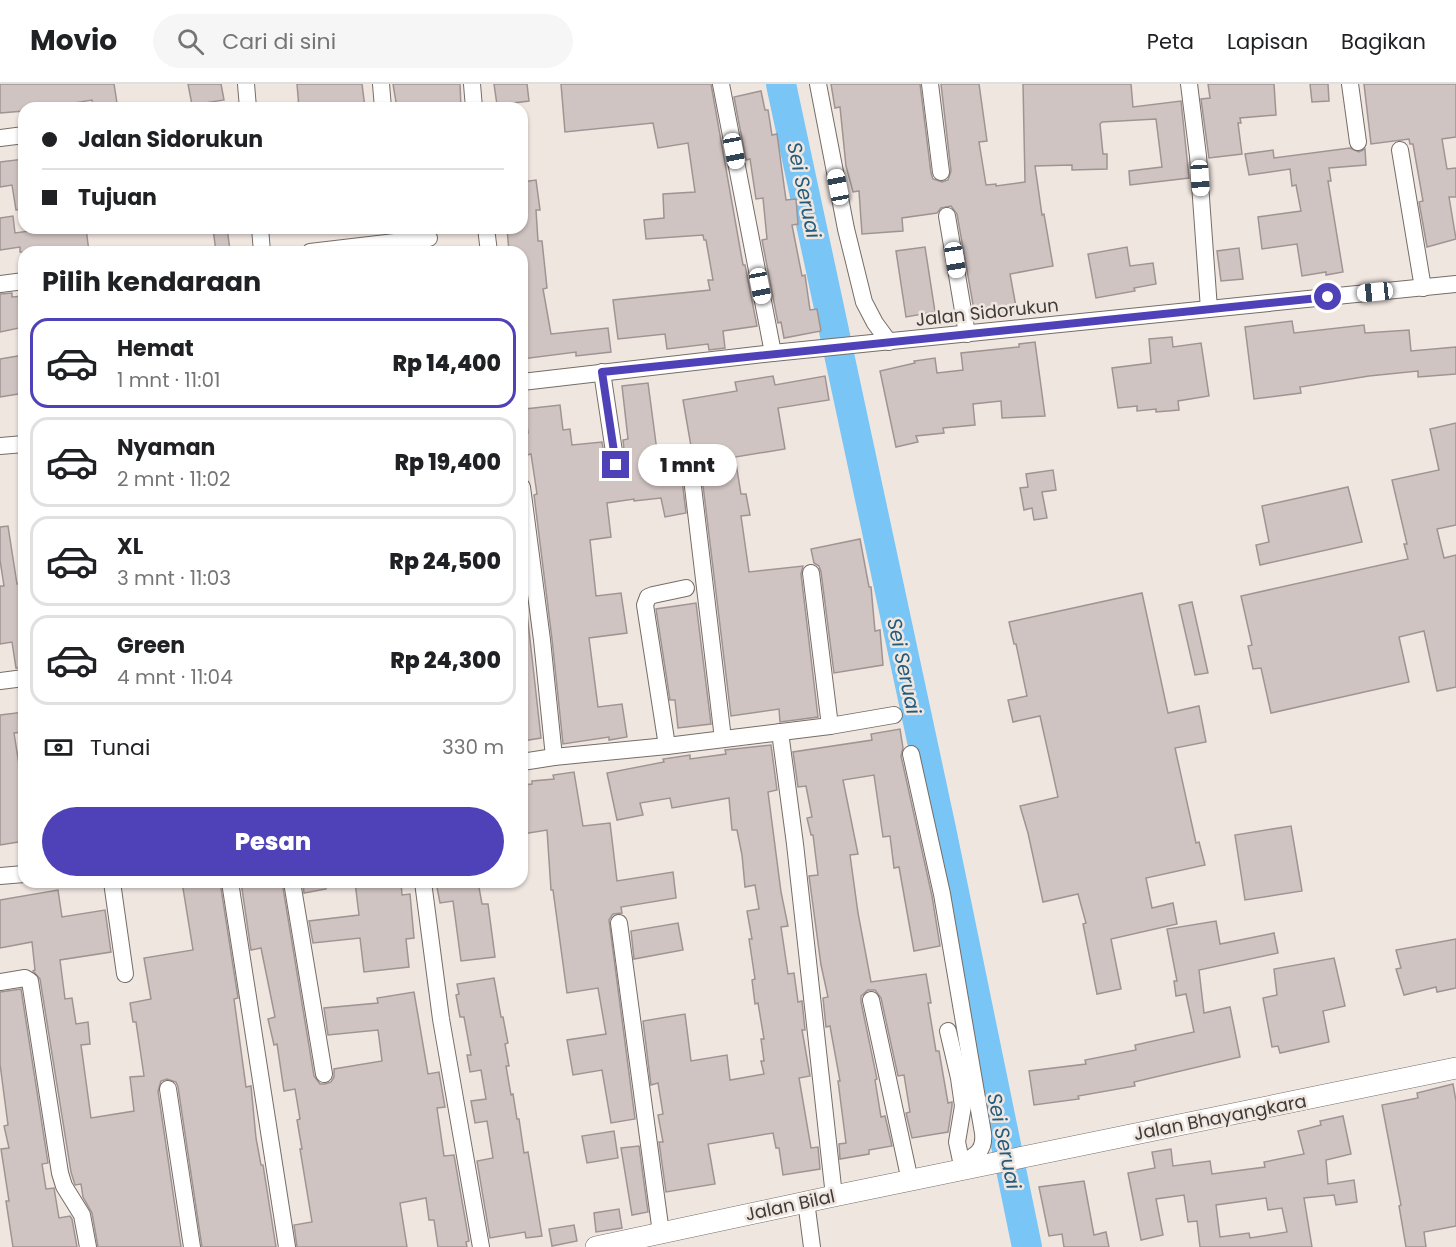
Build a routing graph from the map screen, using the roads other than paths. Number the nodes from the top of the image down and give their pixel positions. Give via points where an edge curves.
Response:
1 (246, 84) edge
2 (381, 84) edge
3 (472, 84) edge
4 (721, 84) edge
5 (818, 84) edge
6 (930, 84) edge
7 (1189, 84) edge
8 (1350, 84) edge
9 (248, 102) edge
10 (382, 102) edge
11 (474, 102) edge
12 (18, 136) edge
13 (0, 138) edge
14 (1358, 142) dead end
15 (1400, 150) dead end
16 (941, 172) dead end
17 (947, 216) dead end
18 (396, 235) edge
19 (429, 238) dead end
20 (340, 246) edge
21 (18, 282) edge
22 (0, 284) edge
23 (1456, 285) edge
24 (1422, 288) junction
25 (1209, 309) junction
26 (967, 334) junction
27 (883, 343) junction
28 (773, 353) junction
29 (602, 372) junction
30 (528, 381) edge
31 (18, 444) edge
32 (0, 446) edge
33 (616, 465) dead end
34 (691, 470) dead end
35 (528, 533) edge
36 (811, 573) dead end
37 (686, 588) dead end
38 (18, 679) edge
39 (0, 681) edge
40 (894, 715) dead end
41 (830, 726) junction
42 (780, 732) junction
43 (723, 739) junction
44 (667, 746) junction
45 (910, 754) dead end
46 (554, 757) junction
47 (528, 761) edge
48 (18, 874) edge
49 (0, 876) edge
50 (113, 888) edge
51 (231, 888) edge
52 (293, 888) edge
53 (424, 888) edge
54 (619, 923) dead end
55 (125, 974) dead end
56 (0, 982) edge
57 (871, 1000) dead end
58 (948, 1031) dead end
59 (1456, 1068) edge
60 (324, 1074) dead end
61 (168, 1089) dead end
62 (984, 1166) joint
63 (962, 1167) junction
64 (910, 1180) junction
65 (834, 1196) junction
66 (806, 1201) junction
67 (656, 1238) edge
68 (88, 1247) edge
69 (192, 1247) edge
70 (287, 1247) edge
71 (481, 1247) edge
72 (596, 1247) edge
73 (812, 1247) edge

1 - 9 street
2 - 10 street
3 - 11 street
4 - 28 street
5 - 27 street via 864,302
6 - 16 street
7 - 25 street
8 - 14 street
12 - 13 street
15 - 24 street
17 - 26 street
18 - 19 street
18 - 20 street
21 - 22 street
23 - 24 street, Jalan Sidorukun
24 - 25 street, Jalan Sidorukun
25 - 26 street, Jalan Sidorukun
26 - 27 street, Jalan Sidorukun
27 - 28 street, Jalan Sidorukun
28 - 29 street, Jalan Sidorukun
29 - 30 street, Jalan Sidorukun
29 - 33 street
31 - 32 street
34 - 43 street
35 - 46 street
36 - 41 street
37 - 44 street via 652,595 645,605
38 - 39 street
40 - 41 street
41 - 42 street
42 - 43 street
42 - 65 street
43 - 44 street
44 - 46 street
45 - 63 street via 942,894 983,1133 980,1152
46 - 47 street
48 - 49 street
50 - 55 street
51 - 70 street
52 - 60 street
53 - 71 street via 441,1019
54 - 67 street
56 - 68 street via 25,978 30,981 60,1173 80,1209
57 - 64 street
58 - 63 street via 962,1098 957,1142
59 - 62 main road, Jalan Bhayangkara
61 - 69 street
62 - 63 main road, Jalan Bilal
63 - 64 main road, Jalan Bilal
64 - 65 main road, Jalan Bilal
65 - 66 main road, Jalan Bilal
66 - 67 main road, Jalan Bilal
66 - 73 street
67 - 72 main road, Jalan Bilal

